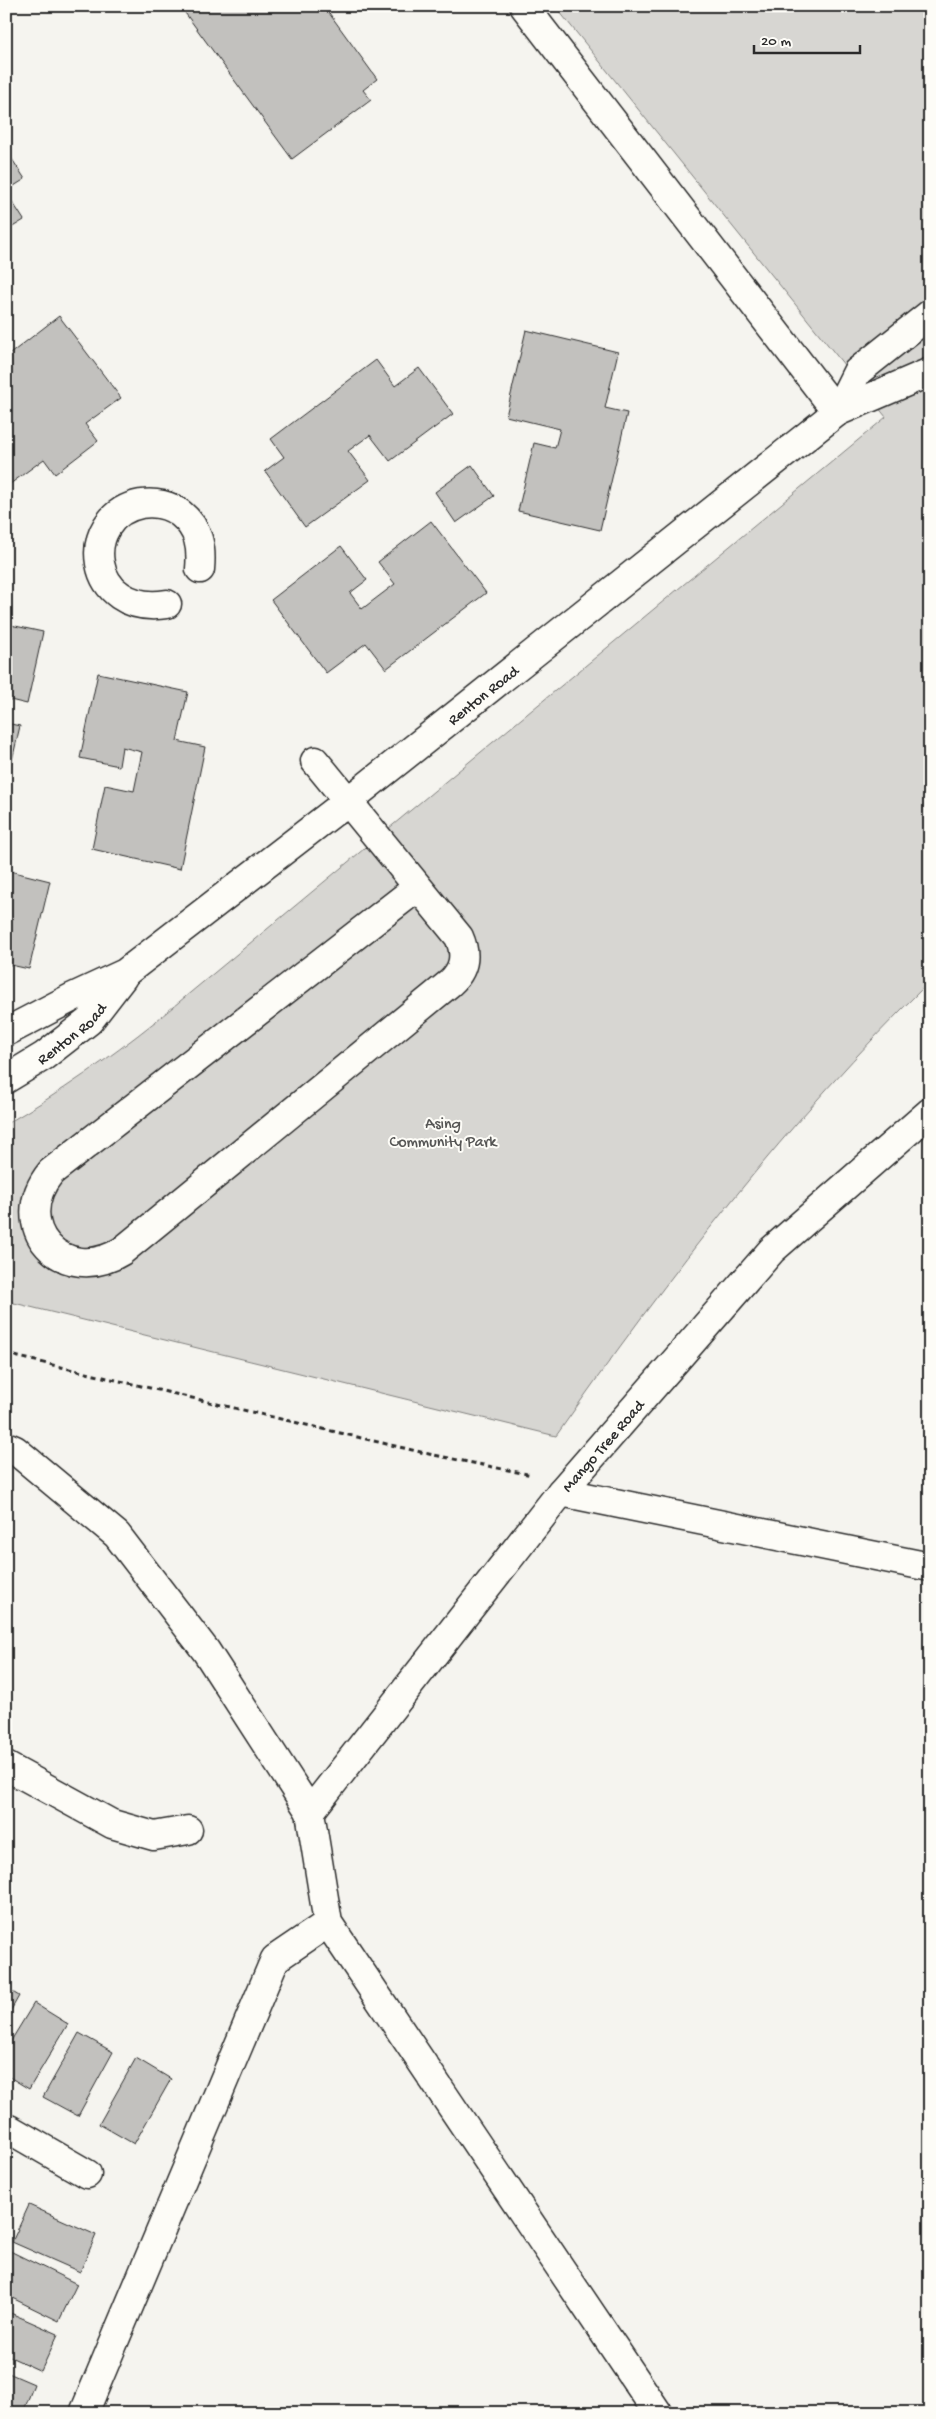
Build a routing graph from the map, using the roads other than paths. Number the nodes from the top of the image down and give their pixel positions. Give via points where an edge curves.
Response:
1 (524, 6) edge
2 (930, 314) edge
3 (930, 372) edge
4 (837, 412) junction
5 (200, 569) dead end
6 (168, 604) dead end
7 (315, 761) dead end
8 (348, 801) junction
9 (418, 887) junction
10 (125, 974) junction
11 (6, 1032) edge
12 (6, 1079) edge
13 (930, 1112) edge
14 (6, 1446) edge
15 (565, 1488) junction
16 (930, 1567) edge
17 (6, 1766) edge
18 (310, 1812) junction
19 (188, 1830) dead end
20 (328, 1923) junction
21 (7, 2130) edge
22 (87, 2174) dead end
23 (84, 2413) edge
24 (658, 2413) edge

1 - 4 street
2 - 4 street via 857,372
3 - 4 street
4 - 8 street, Renton Road
5 - 6 street via 202,554 191,523 165,505 148,503 133,506 108,526 101,540 99,556 102,572 110,586 136,604
7 - 8 street
8 - 9 street
8 - 10 street, Renton Road
9 - 9 street via 459,937 463,947 462,967 457,977 122,1251 94,1263 64,1258 52,1250 43,1238 34,1211 36,1197 51,1172
10 - 11 street, Renton Road
10 - 12 street, Renton Road via 89,1021 44,1056
13 - 15 street, Mango Tree Road via 772,1250
14 - 18 street via 15,1450 117,1535 206,1651
15 - 16 street
15 - 18 street, Mango Tree Road
17 - 19 street via 112,1824 154,1836
18 - 20 street
20 - 23 street via 275,1958
20 - 24 street
21 - 22 street

